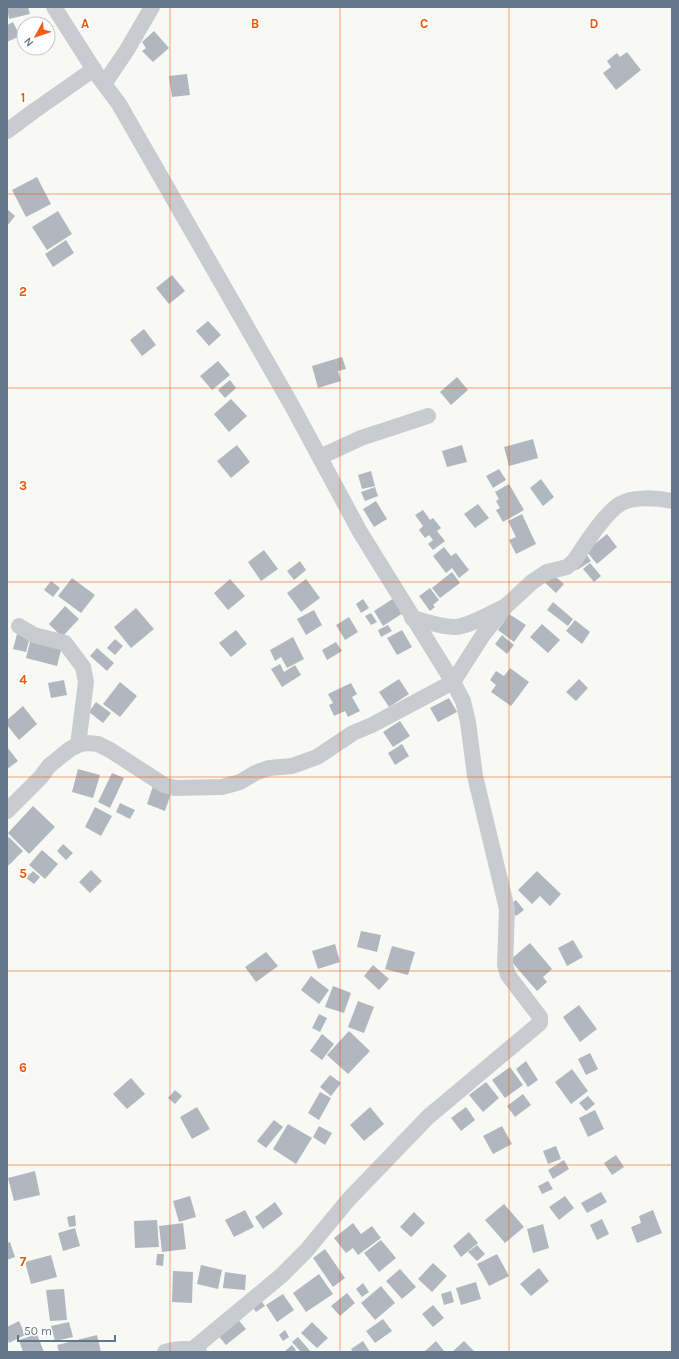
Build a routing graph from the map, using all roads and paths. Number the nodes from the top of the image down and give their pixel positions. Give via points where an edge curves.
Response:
1 (54, 7) edge
2 (152, 7) edge
3 (94, 69) junction
4 (104, 84) junction
5 (7, 131) edge
6 (428, 416) dead end
7 (320, 457) junction
8 (672, 501) edge
9 (506, 606) junction
10 (412, 618) junction
11 (19, 626) dead end
12 (453, 682) junction
13 (78, 745) junction
14 (7, 811) edge
15 (196, 1351) edge
16 (165, 1352) edge

1 - 3 street
2 - 4 street
3 - 4 street
3 - 5 street
4 - 7 street via 118,104
6 - 7 street via 361,438
7 - 10 street via 360,532
8 - 9 street via 658,498 620,503 574,561 567,567 547,572
9 - 10 street via 456,627
9 - 12 street via 483,635
10 - 12 street
11 - 13 street via 34,636 65,643 83,667 86,682
12 - 13 street via 353,733 317,757 292,766 269,768 240,782 222,787 175,788 164,785 98,744
12 - 15 street via 463,701 475,776 507,908 505,965 508,975 540,1017 540,1023 428,1117 349,1199 306,1251
13 - 14 street via 49,766
15 - 16 street via 174,1349

